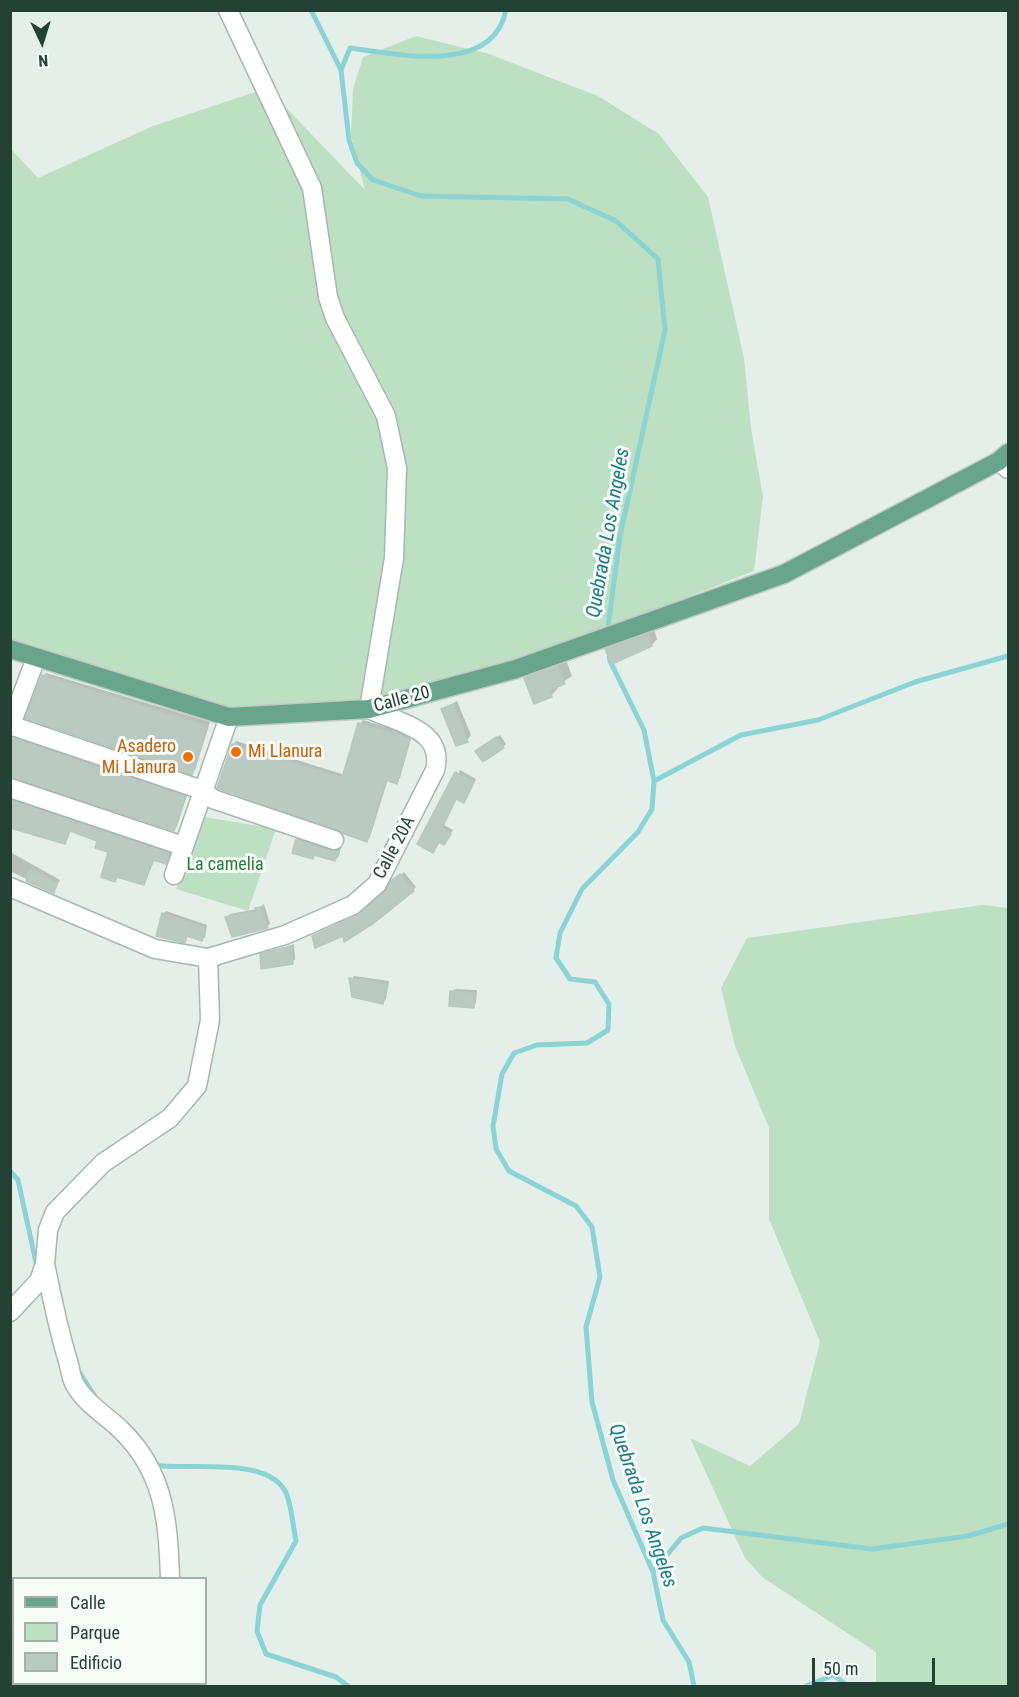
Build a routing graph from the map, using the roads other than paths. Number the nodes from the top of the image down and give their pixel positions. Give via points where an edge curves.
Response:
1 (228, 10) edge
2 (1005, 461) edge
3 (10, 649) edge
4 (36, 658) junction
5 (369, 709) junction
6 (229, 717) junction
7 (11, 726) edge
8 (10, 788) edge
9 (202, 790) junction
10 (334, 840) dead end
11 (183, 846) junction
12 (174, 876) dead end
13 (10, 887) edge
14 (208, 958) junction
15 (45, 1263) junction
16 (10, 1312) edge
17 (170, 1577) edge

1 - 5 street via 312,188 328,297 386,416 397,468 394,558
2 - 5 main road, Calle 20 via 784,574 516,669
3 - 4 main road, Calle 20
4 - 6 main road, Calle 20
4 - 7 street
5 - 6 main road, Calle 20
5 - 14 street, Calle 20A via 429,736 437,748 438,759 377,884 353,905 285,934
6 - 9 street
7 - 9 street
8 - 11 street
9 - 10 street via 213,800
9 - 11 street
11 - 12 street
13 - 14 street via 155,949
14 - 15 street via 210,1020 197,1086 170,1118 103,1163 74,1189 48,1230
15 - 16 street via 39,1281
15 - 17 street via 58,1332 73,1382 89,1404 141,1453 158,1484 166,1512

